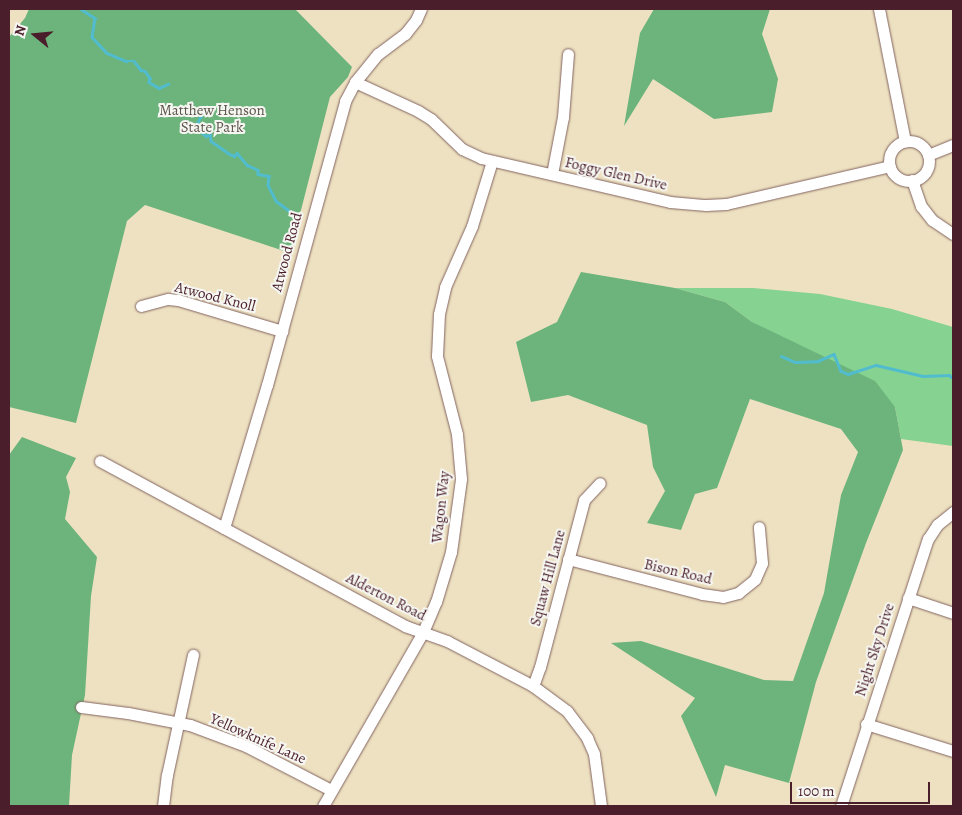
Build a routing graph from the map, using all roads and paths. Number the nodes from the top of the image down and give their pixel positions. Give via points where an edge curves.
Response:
1 (421, 9) edge
2 (879, 9) edge
3 (568, 54) dead end
4 (355, 82) junction
5 (905, 141) junction
6 (953, 145) edge
7 (928, 155) junction
8 (492, 161) junction
9 (890, 166) junction
10 (552, 174) junction
11 (912, 180) junction
12 (953, 234) edge
13 (140, 306) dead end
14 (282, 330) junction
15 (100, 461) dead end
16 (600, 483) dead end
17 (953, 512) edge
18 (759, 527) dead end
19 (224, 528) junction
20 (568, 559) junction
21 (908, 598) junction
22 (953, 612) edge
23 (424, 632) junction
24 (194, 655) dead end
25 (533, 686) junction
26 (81, 707) dead end
27 (178, 722) junction
28 (866, 724) junction
29 (953, 751) edge
30 (331, 790) junction
31 (163, 806) edge
32 (323, 806) edge
33 (601, 806) edge
34 (841, 806) edge

1 - 4 street, Atwood Road via 405,34 378,54
2 - 5 street
3 - 10 street via 563,117
4 - 8 street, Foggy Glen Drive via 418,111 462,149
4 - 14 street, Atwood Road via 345,101 330,151
5 - 7 street via 922,145
5 - 9 street via 891,153
6 - 7 street
7 - 11 street via 927,168 919,178
8 - 10 street, Foggy Glen Drive
8 - 23 street, Wagon Way via 472,226 445,287 439,314 437,356 457,434 462,479 451,552
9 - 10 street, Foggy Glen Drive via 726,204 706,205 670,202
9 - 11 street via 901,179
11 - 12 street via 922,206 932,220
13 - 14 street, Atwood Knoll via 168,299 178,300
14 - 19 street, Atwood Road
15 - 19 street, Alderton Road
16 - 20 street, Squaw Hill Lane via 584,500
17 - 21 street, Night Sky Drive via 937,525 928,539
18 - 20 street, Bison Road via 762,563 755,579 738,593 723,597
19 - 23 street, Alderton Road via 405,626
20 - 25 street, Squaw Hill Lane
21 - 22 street
21 - 28 street, Night Sky Drive
23 - 25 street, Alderton Road
23 - 30 street, Wagon Way
24 - 27 street
25 - 33 street, Alderton Road via 567,711 587,738 594,754
26 - 27 street, Yellowknife Lane
27 - 30 street, Yellowknife Lane via 246,746
27 - 31 street
28 - 29 street
28 - 34 street, Night Sky Drive
30 - 32 street, Wagon Way

